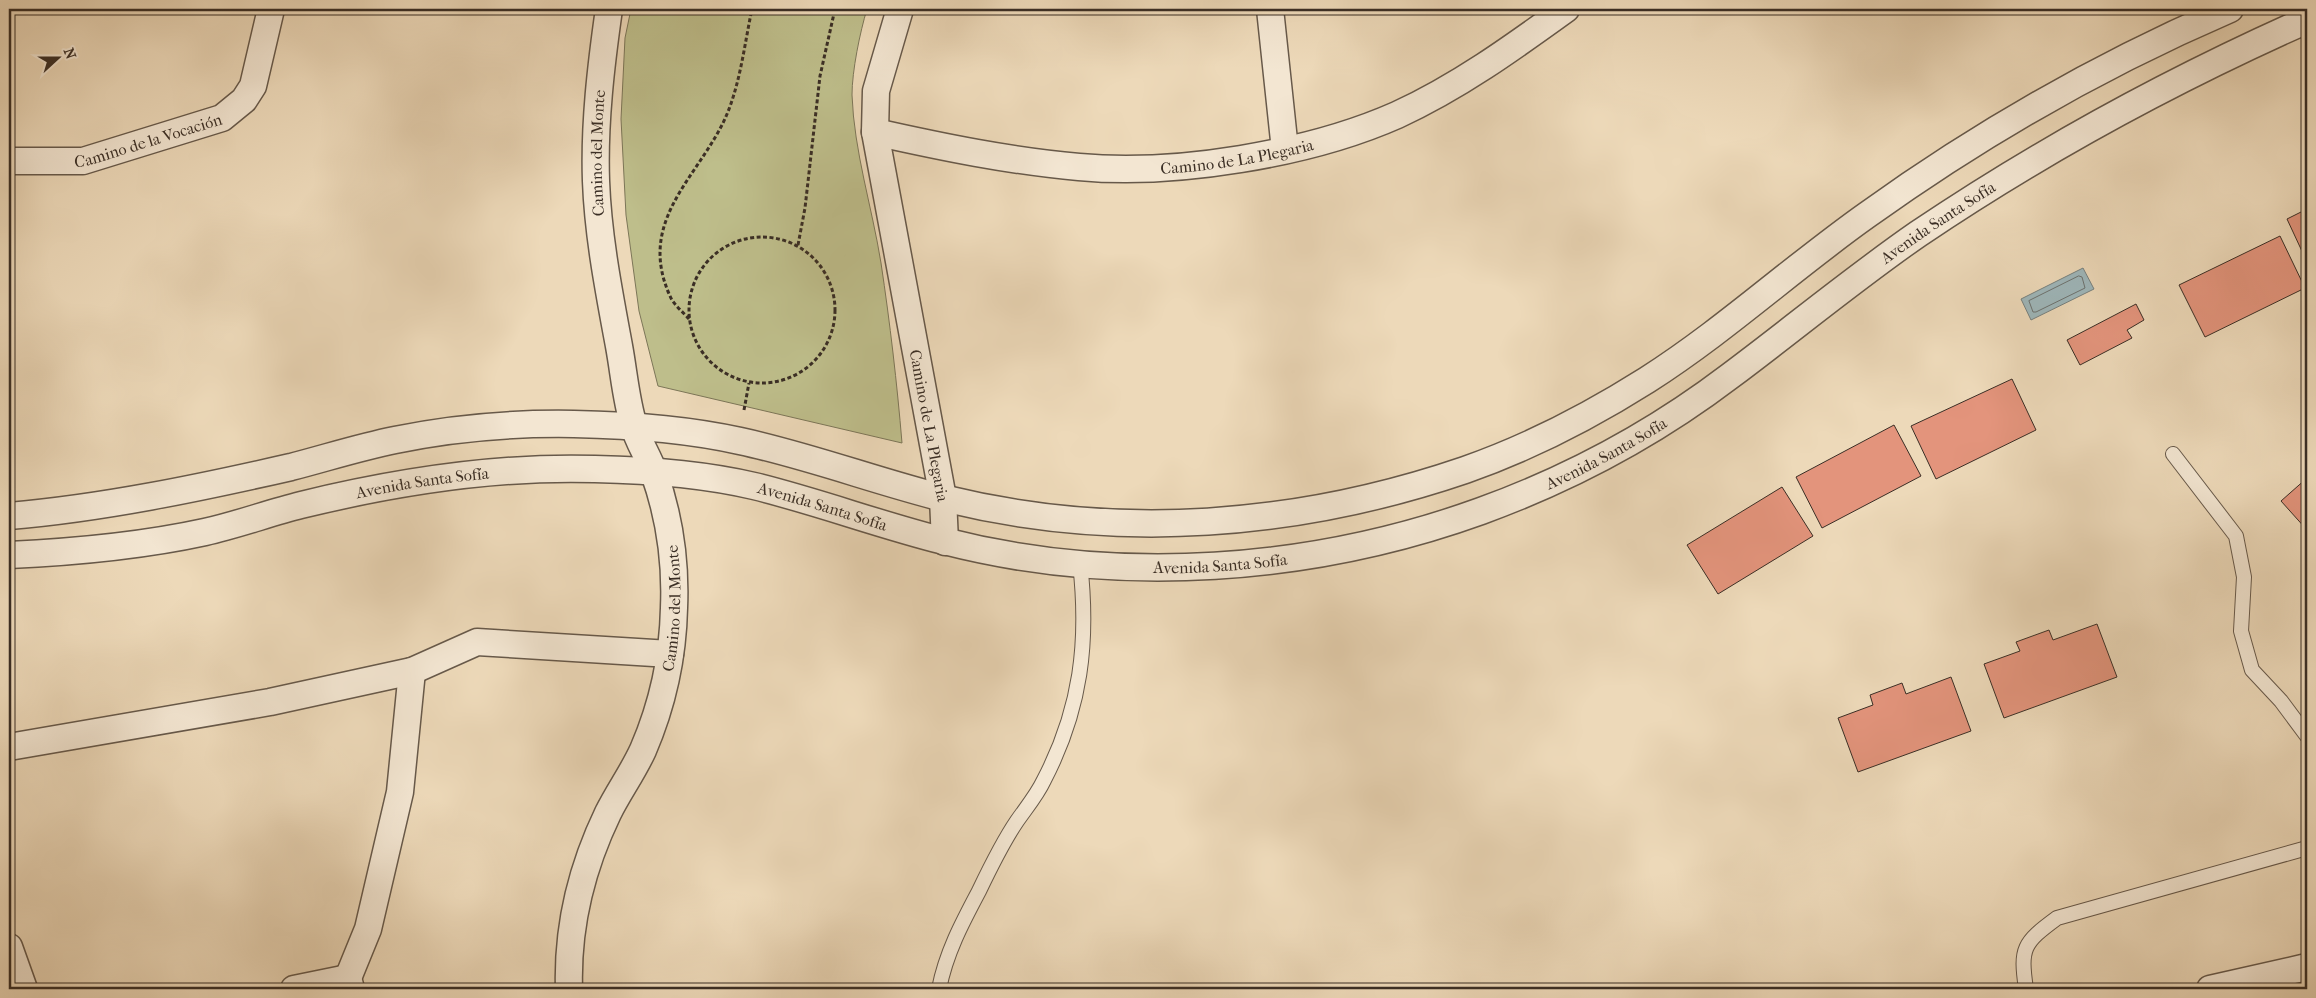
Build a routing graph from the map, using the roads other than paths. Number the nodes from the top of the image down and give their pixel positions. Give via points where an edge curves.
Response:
1 (271, 9) edge
2 (609, 9) edge
3 (900, 9) edge
4 (1270, 9) edge
5 (1566, 9) edge
6 (2230, 9) edge
7 (2302, 9) edge
8 (2307, 20) edge
9 (875, 132) junction
10 (1285, 150) junction
11 (9, 161) edge
12 (634, 427) junction
13 (2172, 454) dead end
14 (654, 471) junction
15 (943, 498) junction
16 (9, 516) edge
17 (945, 542) junction
18 (9, 555) edge
19 (1080, 563) junction
20 (670, 654) junction
21 (412, 672) junction
22 (2307, 736) edge
23 (9, 747) edge
24 (2307, 848) edge
25 (9, 947) edge
26 (2307, 967) edge
27 (350, 984) edge
28 (24, 989) edge
29 (294, 989) edge
30 (569, 989) edge
31 (939, 989) edge
32 (2026, 989) edge
33 (2210, 989) edge

1 - 11 street, Camino de la Vocación via 253,86 244,100 222,118 83,161
2 - 12 street, Camino del Monte via 598,108 596,180 602,250
3 - 9 street, Camino de La Plegaria via 876,91
4 - 10 street
5 - 10 street, Camino de La Plegaria via 1492,63 1397,115 1325,141
6 - 15 street via 2117,63 2032,109 1870,213 1648,380 1533,442 1472,467 1410,488 1347,504 1217,522 1086,521 1038,516
7 - 8 street
8 - 19 street, Avenida Santa Sofía via 2217,60 2128,106 1979,194 1821,304 1727,379 1668,419 1607,455 1546,485 1482,511 1351,547 1216,565 1148,567
9 - 10 street, Camino de La Plegaria via 987,155 1081,167 1130,169 1186,165
9 - 15 street, Camino de La Plegaria
12 - 14 street, Camino del Monte
12 - 15 street via 739,440
12 - 16 street via 572,424 452,431 393,440 290,467 128,500
13 - 22 lane via 2236,536 2244,577 2241,631 2252,670
14 - 17 street, Avenida Santa Sofía via 748,485
14 - 18 street, Avenida Santa Sofía via 588,468 458,476 352,494 208,532 78,551
14 - 20 street, Camino del Monte via 666,516 673,562
15 - 17 street, Camino de La Plegaria
17 - 19 street, Avenida Santa Sofía via 1012,555
19 - 31 lane via 1085,638 1081,676 1072,712 1044,781 992,864 952,944
20 - 21 street via 476,642
20 - 30 street, Camino del Monte via 651,730 609,811 584,875 571,934
21 - 23 street via 270,702
21 - 27 street via 400,792 368,929
24 - 32 lane via 2057,918 2034,935 2024,951
25 - 28 street
26 - 33 street
27 - 29 street

